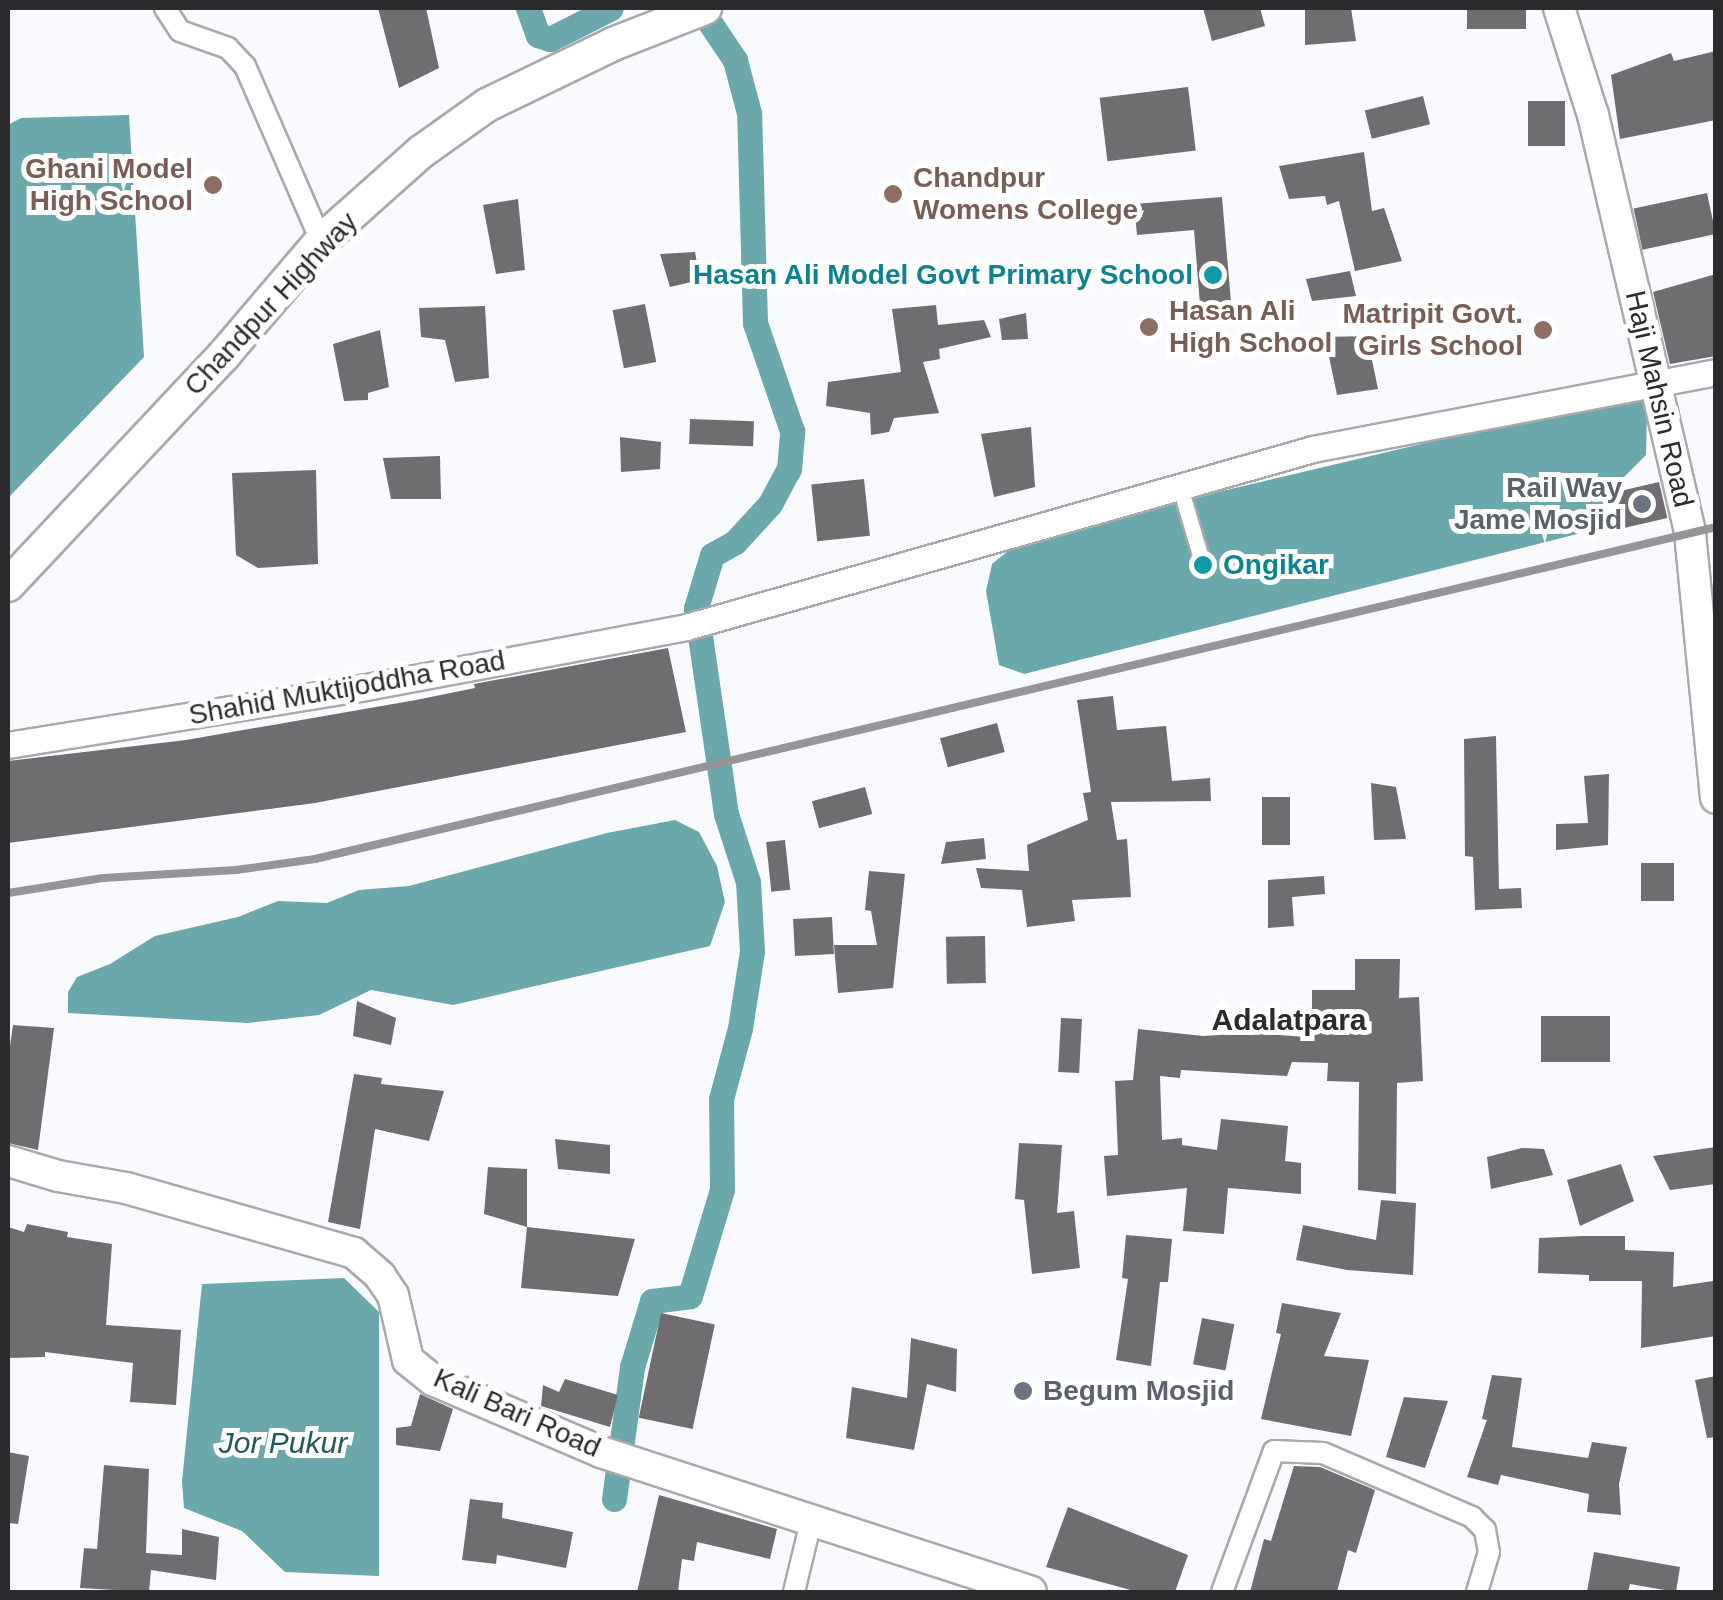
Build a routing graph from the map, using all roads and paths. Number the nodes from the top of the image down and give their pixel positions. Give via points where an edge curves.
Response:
1 (165, 8) edge
2 (1560, 8) edge
3 (692, 13) edge
4 (321, 242) junction
5 (1716, 372) edge
6 (1657, 385) junction
7 (1180, 487) junction
8 (1203, 565) dead end
9 (8, 585) edge
10 (8, 745) edge
11 (1716, 798) edge
12 (8, 1160) edge
13 (810, 1521) junction
14 (794, 1592) edge
15 (1032, 1592) edge
16 (1222, 1592) edge
17 (1477, 1592) edge

1 - 4 street via 180,31 228,48 245,66
2 - 6 main road, Haji Mahsin Road via 1593,116
3 - 4 main road, Chandpur Highway via 487,104
4 - 9 main road, Chandpur Highway
5 - 6 street, Shahid Muktijoddha Road
6 - 7 street, Shahid Muktijoddha Road via 1313,449
6 - 11 main road, Haji Mahsin Road via 1690,533
7 - 8 street
7 - 10 street, Shahid Muktijoddha Road via 686,627
12 - 13 main road, Kali Bari Road via 354,1253 393,1295 408,1360 433,1380 600,1452
13 - 14 street
13 - 15 main road, Kali Bari Road
16 - 17 street via 1274,1451 1323,1453 1472,1517 1486,1530 1490,1552

